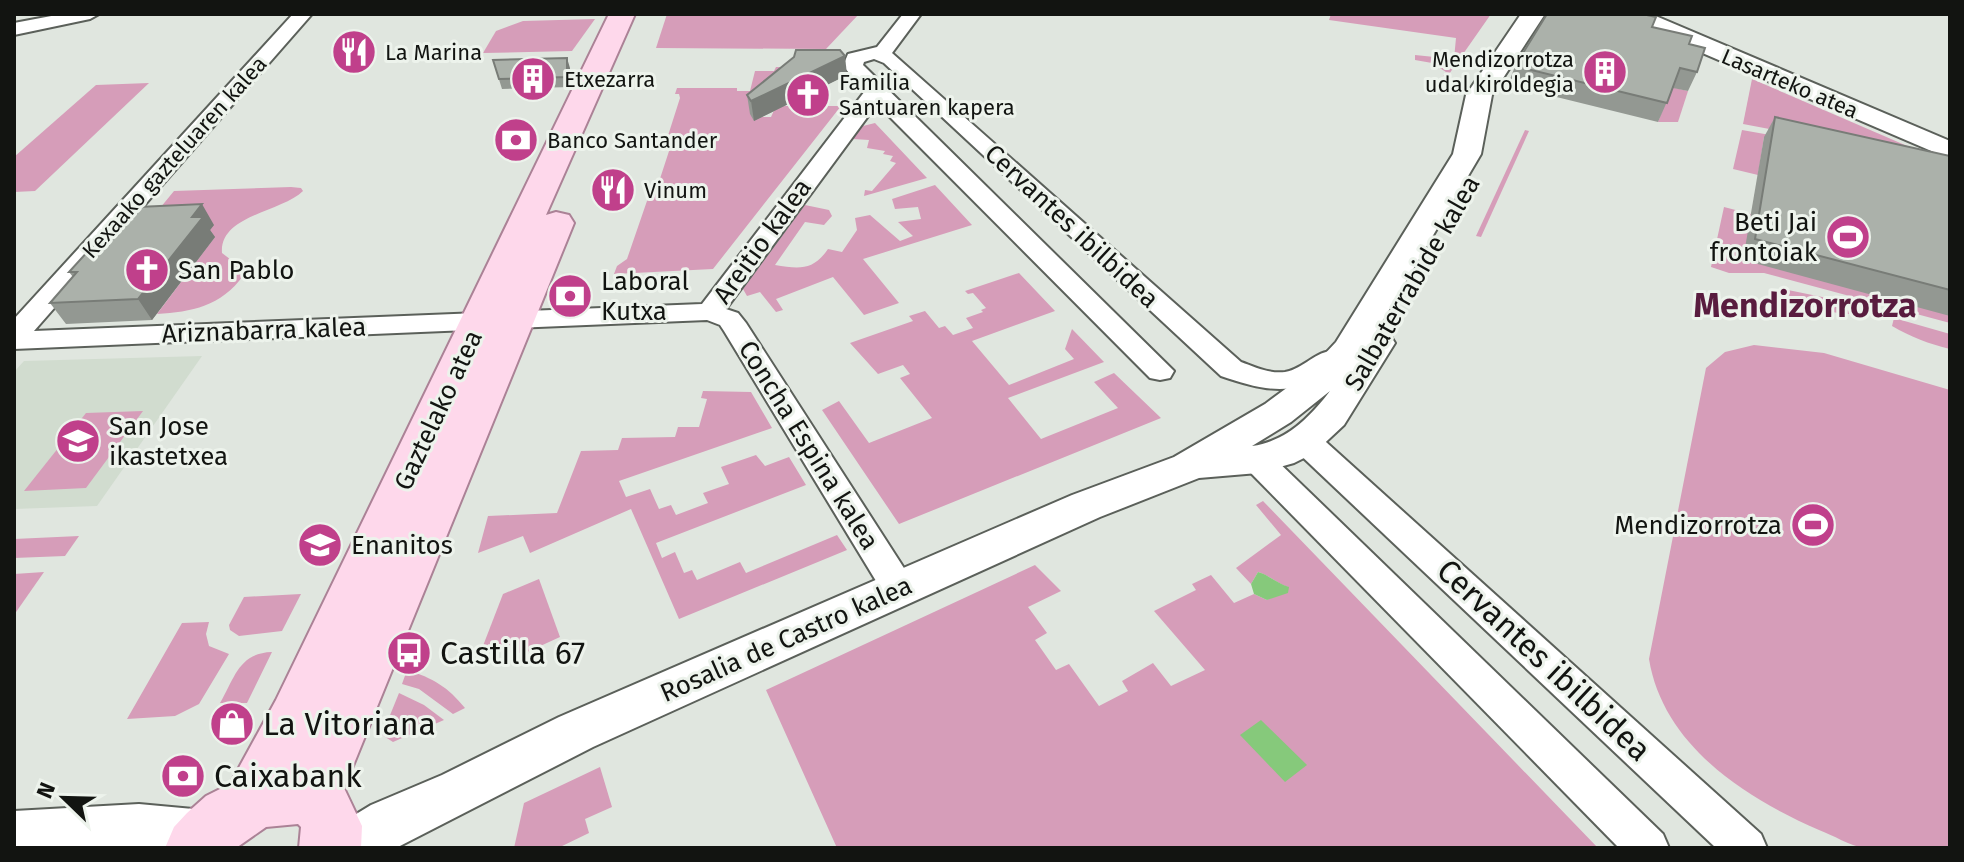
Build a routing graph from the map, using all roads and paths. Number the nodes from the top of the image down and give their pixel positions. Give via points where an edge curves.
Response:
1 (90, 14) edge
2 (303, 14) edge
3 (622, 14) edge
4 (645, 14) edge
5 (912, 14) edge
6 (1533, 14) edge
7 (1631, 14) edge
8 (14, 29) edge
9 (885, 49) dead end
10 (1487, 86) junction
11 (876, 91) junction
12 (1950, 151) edge
13 (710, 312) junction
14 (497, 320) junction
15 (14, 338) edge
16 (1349, 349) junction
17 (1160, 371) dead end
18 (1276, 445) junction
19 (899, 589) junction
20 (251, 803) junction
21 (341, 826) edge
22 (14, 839) edge
23 (200, 843) edge
24 (1648, 848) edge
25 (1746, 848) edge

1 - 8 street
2 - 15 street, Kexaako gazteluaren kalea
3 - 14 main road, Gaztelako atea
4 - 14 main road, Gaztelako atea
5 - 9 street
6 - 10 street, Salbaterrabide kalea
7 - 12 street, Lasarteko atea
10 - 16 street, Salbaterrabide kalea via 1475,104 1467,154
10 - 18 street, Salbaterrabide kalea via 1491,136 1482,160 1339,409 1323,428
11 - 13 street, Areitio kalea
11 - 16 street, Cervantes ibilbidea via 853,66 862,54 885,54 1231,369 1290,382
11 - 17 street, Cervantes ibilbidea
13 - 14 street, Areitio kalea
13 - 19 street, Concha Espina kalea via 729,319 736,329
14 - 15 street, Ariznabarra kalea
14 - 20 main road, Gaztelako atea
14 - 21 main road, Gaztelako atea
16 - 18 street, Salbaterrabide kalea
18 - 19 street, Rosalia de Castro kalea via 1188,467
18 - 24 street, Cervantes ibilbidea
18 - 25 street, Cervantes ibilbidea
19 - 21 street, Rosalia de Castro kalea via 538,750 460,792
20 - 21 main road via 293,795
20 - 23 main road
22 - 23 main road via 150,832

